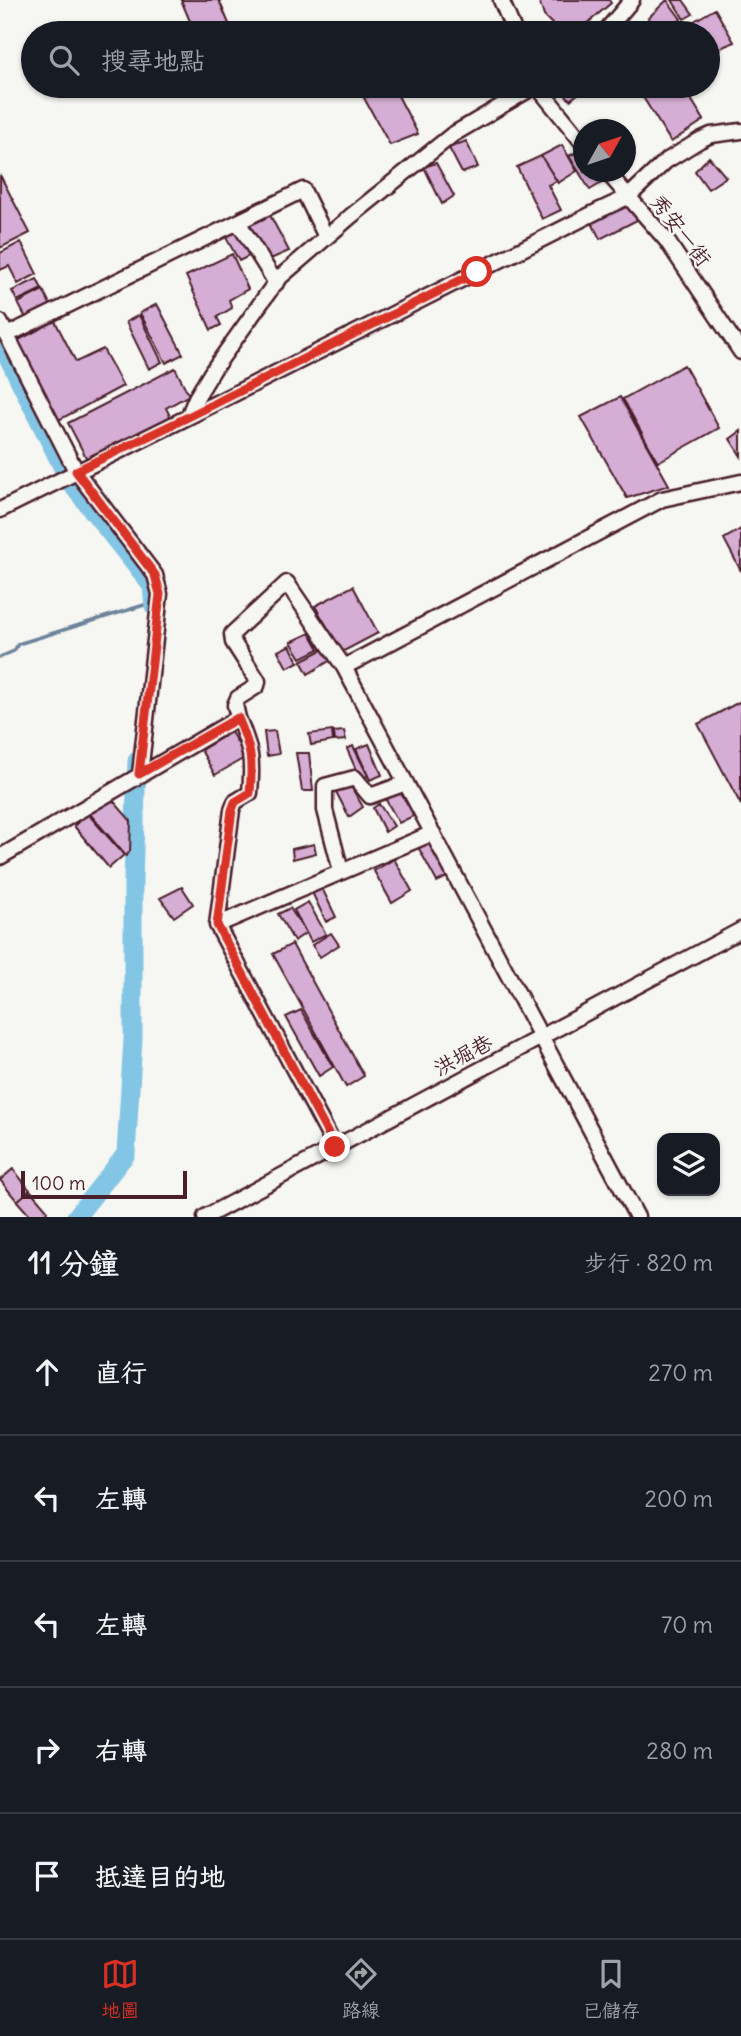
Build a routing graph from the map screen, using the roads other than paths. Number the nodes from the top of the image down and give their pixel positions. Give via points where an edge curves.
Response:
1 (501, 0) edge
2 (623, 4) edge
3 (510, 21) edge
4 (612, 21) edge
5 (515, 98) edge
6 (546, 98) edge
7 (741, 131) edge
8 (573, 132) edge
9 (615, 182) edge
10 (628, 197) junction
11 (238, 222) junction
12 (326, 237) junction
13 (276, 283) junction
14 (3, 328) edge
15 (741, 352) edge
16 (188, 417) junction
17 (76, 471) junction
18 (741, 482) edge
19 (0, 510) edge
20 (344, 667) junction
21 (238, 718) junction
22 (139, 774) junction
23 (406, 783) junction
24 (433, 833) junction
25 (0, 857) edge
26 (341, 871) junction
27 (217, 925) junction
28 (741, 930) edge
29 (540, 1038) junction
30 (335, 1147) junction
31 (205, 1217) edge
32 (637, 1217) edge

1 - 3 street
2 - 4 street
5 - 12 street via 452,135
6 - 8 street
7 - 10 street via 700,140 666,161
9 - 10 street, 秀安一街
10 - 15 street, 秀安一街 via 667,241
10 - 16 street
11 - 12 street via 303,190
11 - 13 street
11 - 14 street
12 - 13 street
13 - 16 street via 213,370
14 - 17 street
16 - 17 street
17 - 19 street
17 - 22 street via 155,575 160,594
18 - 20 street via 663,499
20 - 21 street via 287,583 232,634 258,681 238,698
20 - 23 street
21 - 22 street
21 - 27 street via 250,748 250,793 235,802 232,810
22 - 25 street
23 - 24 street
23 - 26 street via 370,796 355,778 325,786 325,810
24 - 26 street
24 - 29 street
26 - 27 street
27 - 30 street
28 - 29 street, 洪堀巷
29 - 30 street, 洪堀巷
29 - 32 street
30 - 31 street, 洪堀巷

